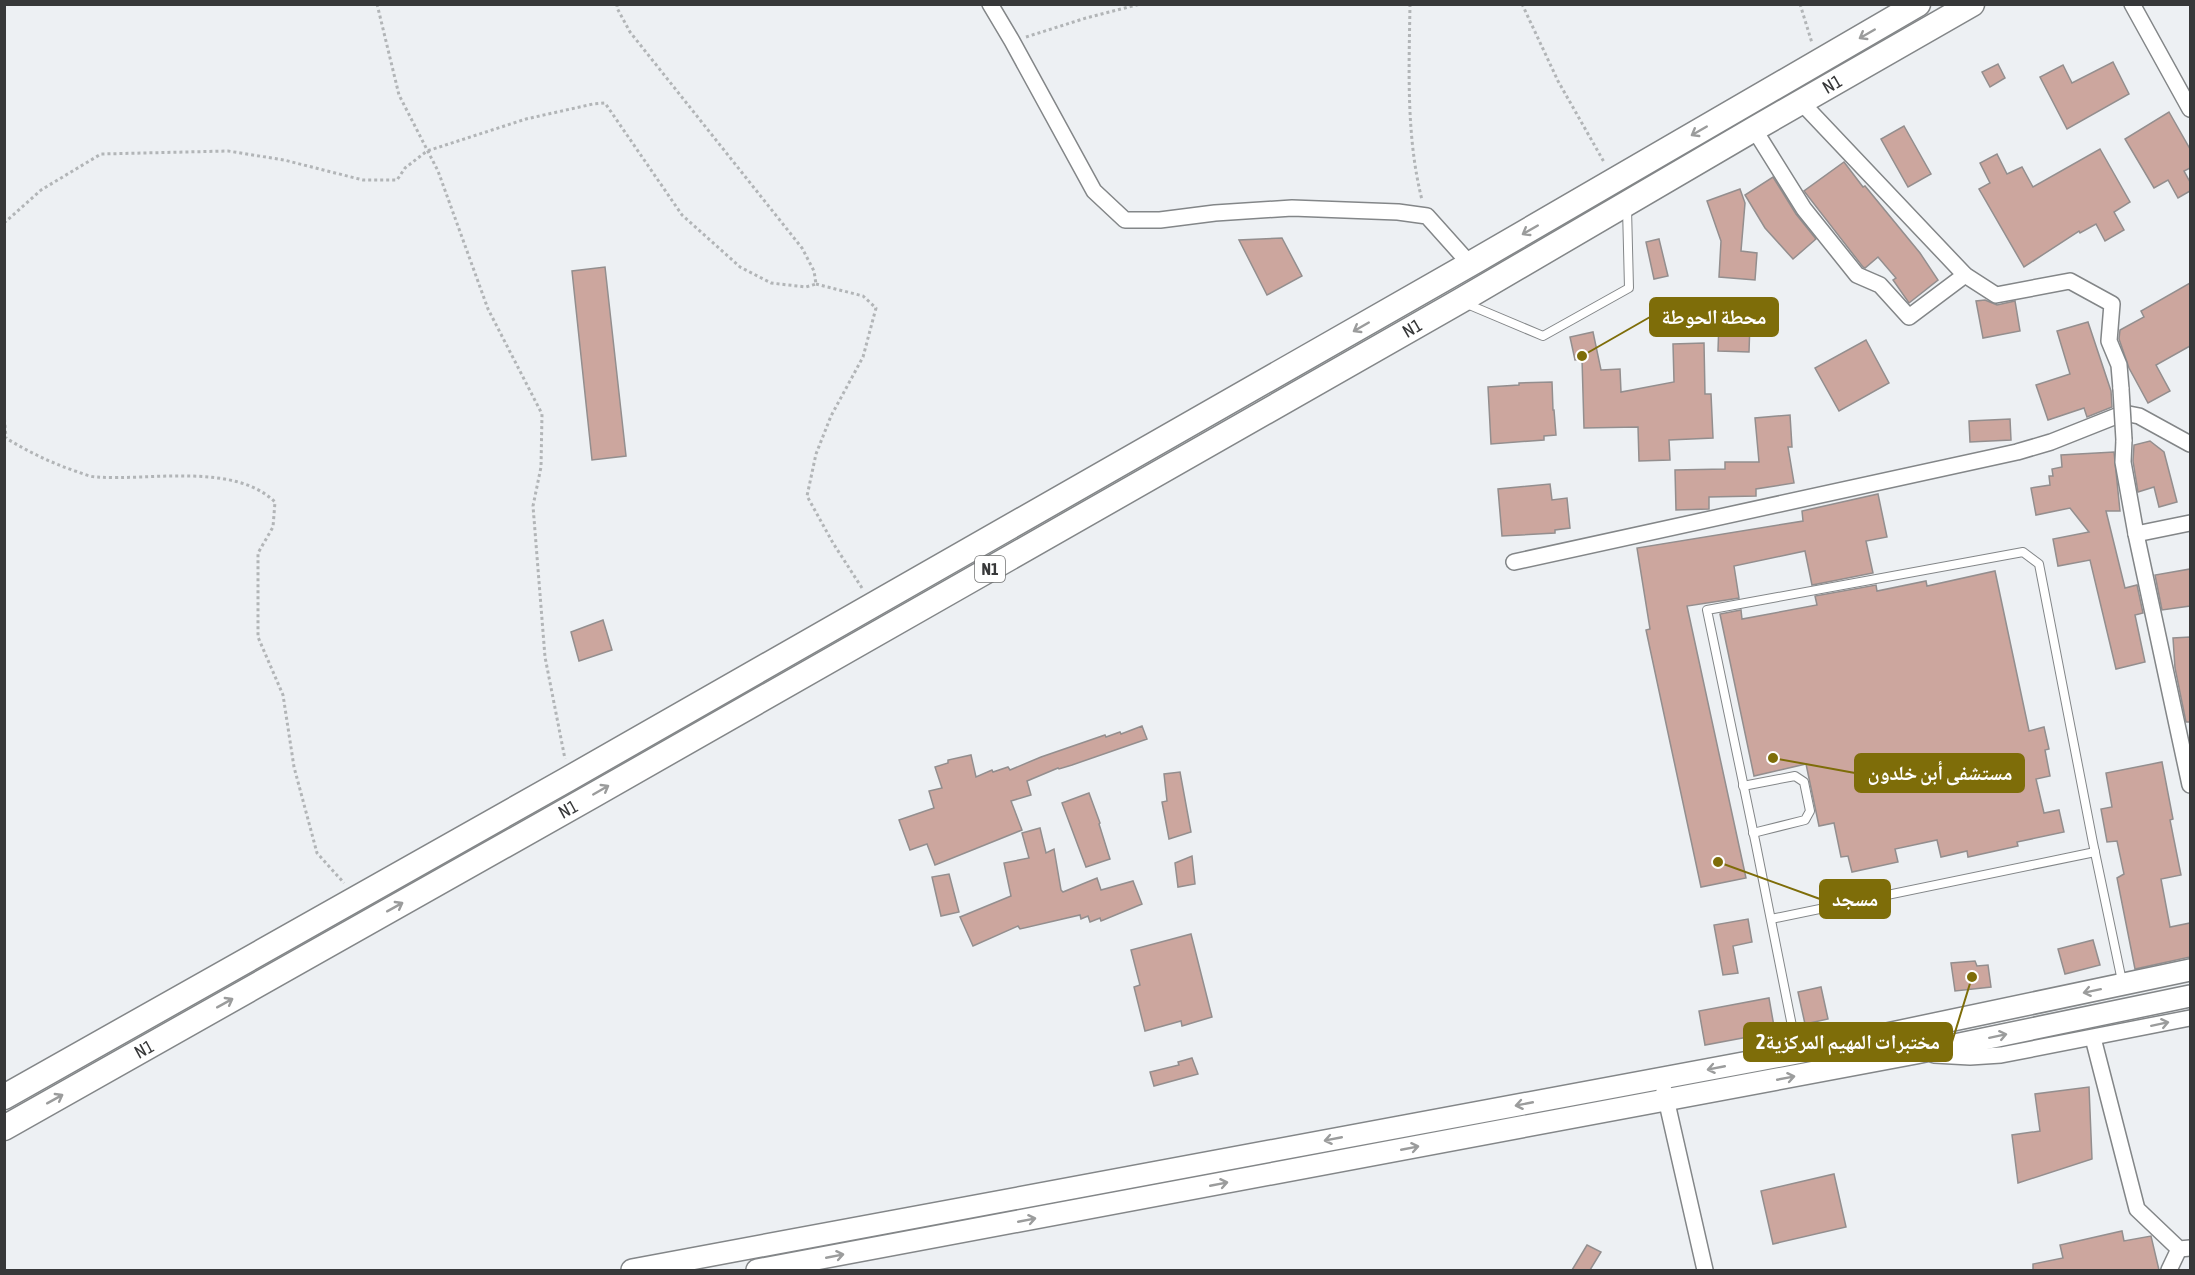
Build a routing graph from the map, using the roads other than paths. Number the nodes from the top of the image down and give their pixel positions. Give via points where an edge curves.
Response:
1 (990, 4) edge
2 (1918, 4) edge
3 (1972, 4) edge
4 (2132, 4) edge
5 (1801, 102) junction
6 (2190, 109) edge
7 (1754, 129) junction
8 (1627, 204) junction
9 (1470, 264) junction
10 (1965, 275) junction
11 (1460, 301) junction
12 (2190, 444) edge
13 (2190, 523) edge
14 (2136, 534) junction
15 (1514, 562) dead end
16 (2190, 785) edge
17 (1743, 786) junction
18 (1753, 833) junction
19 (2095, 852) junction
20 (1771, 919) junction
21 (2190, 970) edge
22 (2123, 985) junction
23 (2190, 996) edge
24 (2190, 1018) edge
25 (2093, 1038) junction
26 (1797, 1053) junction
27 (1916, 1053) junction
28 (1662, 1078) junction
29 (4, 1097) edge
30 (1666, 1100) junction
31 (4, 1128) edge
32 (2185, 1249) edge
33 (686, 1265) edge
34 (632, 1270) edge
35 (757, 1270) edge
36 (1705, 1270) edge
37 (2169, 1270) edge

1 - 9 street via 1094,191 1125,220 1292,208 1398,212 1427,216
2 -> 9 highway, N1
3 - 5 highway, N1 / N1
4 - 6 street
5 - 7 highway, N1 / N1
5 - 10 street
7 - 8 highway, N1 / N1
7 - 10 street via 1804,209 1857,275 1880,285 1909,318
8 - 11 highway, N1 / N1
8 - 11 lane via 1629,288 1543,336
9 -> 29 highway, N1
10 - 14 street, bridge via 1996,295 2070,281 2112,304 2109,341 2119,365 2123,462
31 -> 11 highway, N1 / N1
12 - 15 street via 2139,416 2119,415 2017,452
13 - 14 street
14 - 16 street
17 - 18 lane
17 - 18 lane via 1794,776 1804,782 1810,811 1805,820
17 - 19 lane via 1707,610 2023,552 2039,564
18 - 20 lane
19 - 20 lane
19 - 22 lane
20 - 26 lane
21 - 22 main road
22 -> 26 main road
27 -> 23 main road
25 -> 24 street
25 - 27 street via 1985,1057
25 - 32 street via 2137,1209
26 -> 28 main road
30 -> 27 main road
28 - 30 street
28 -> 33 main road
35 -> 30 main road
30 - 36 street
32 - 37 street
33 - 34 main road

